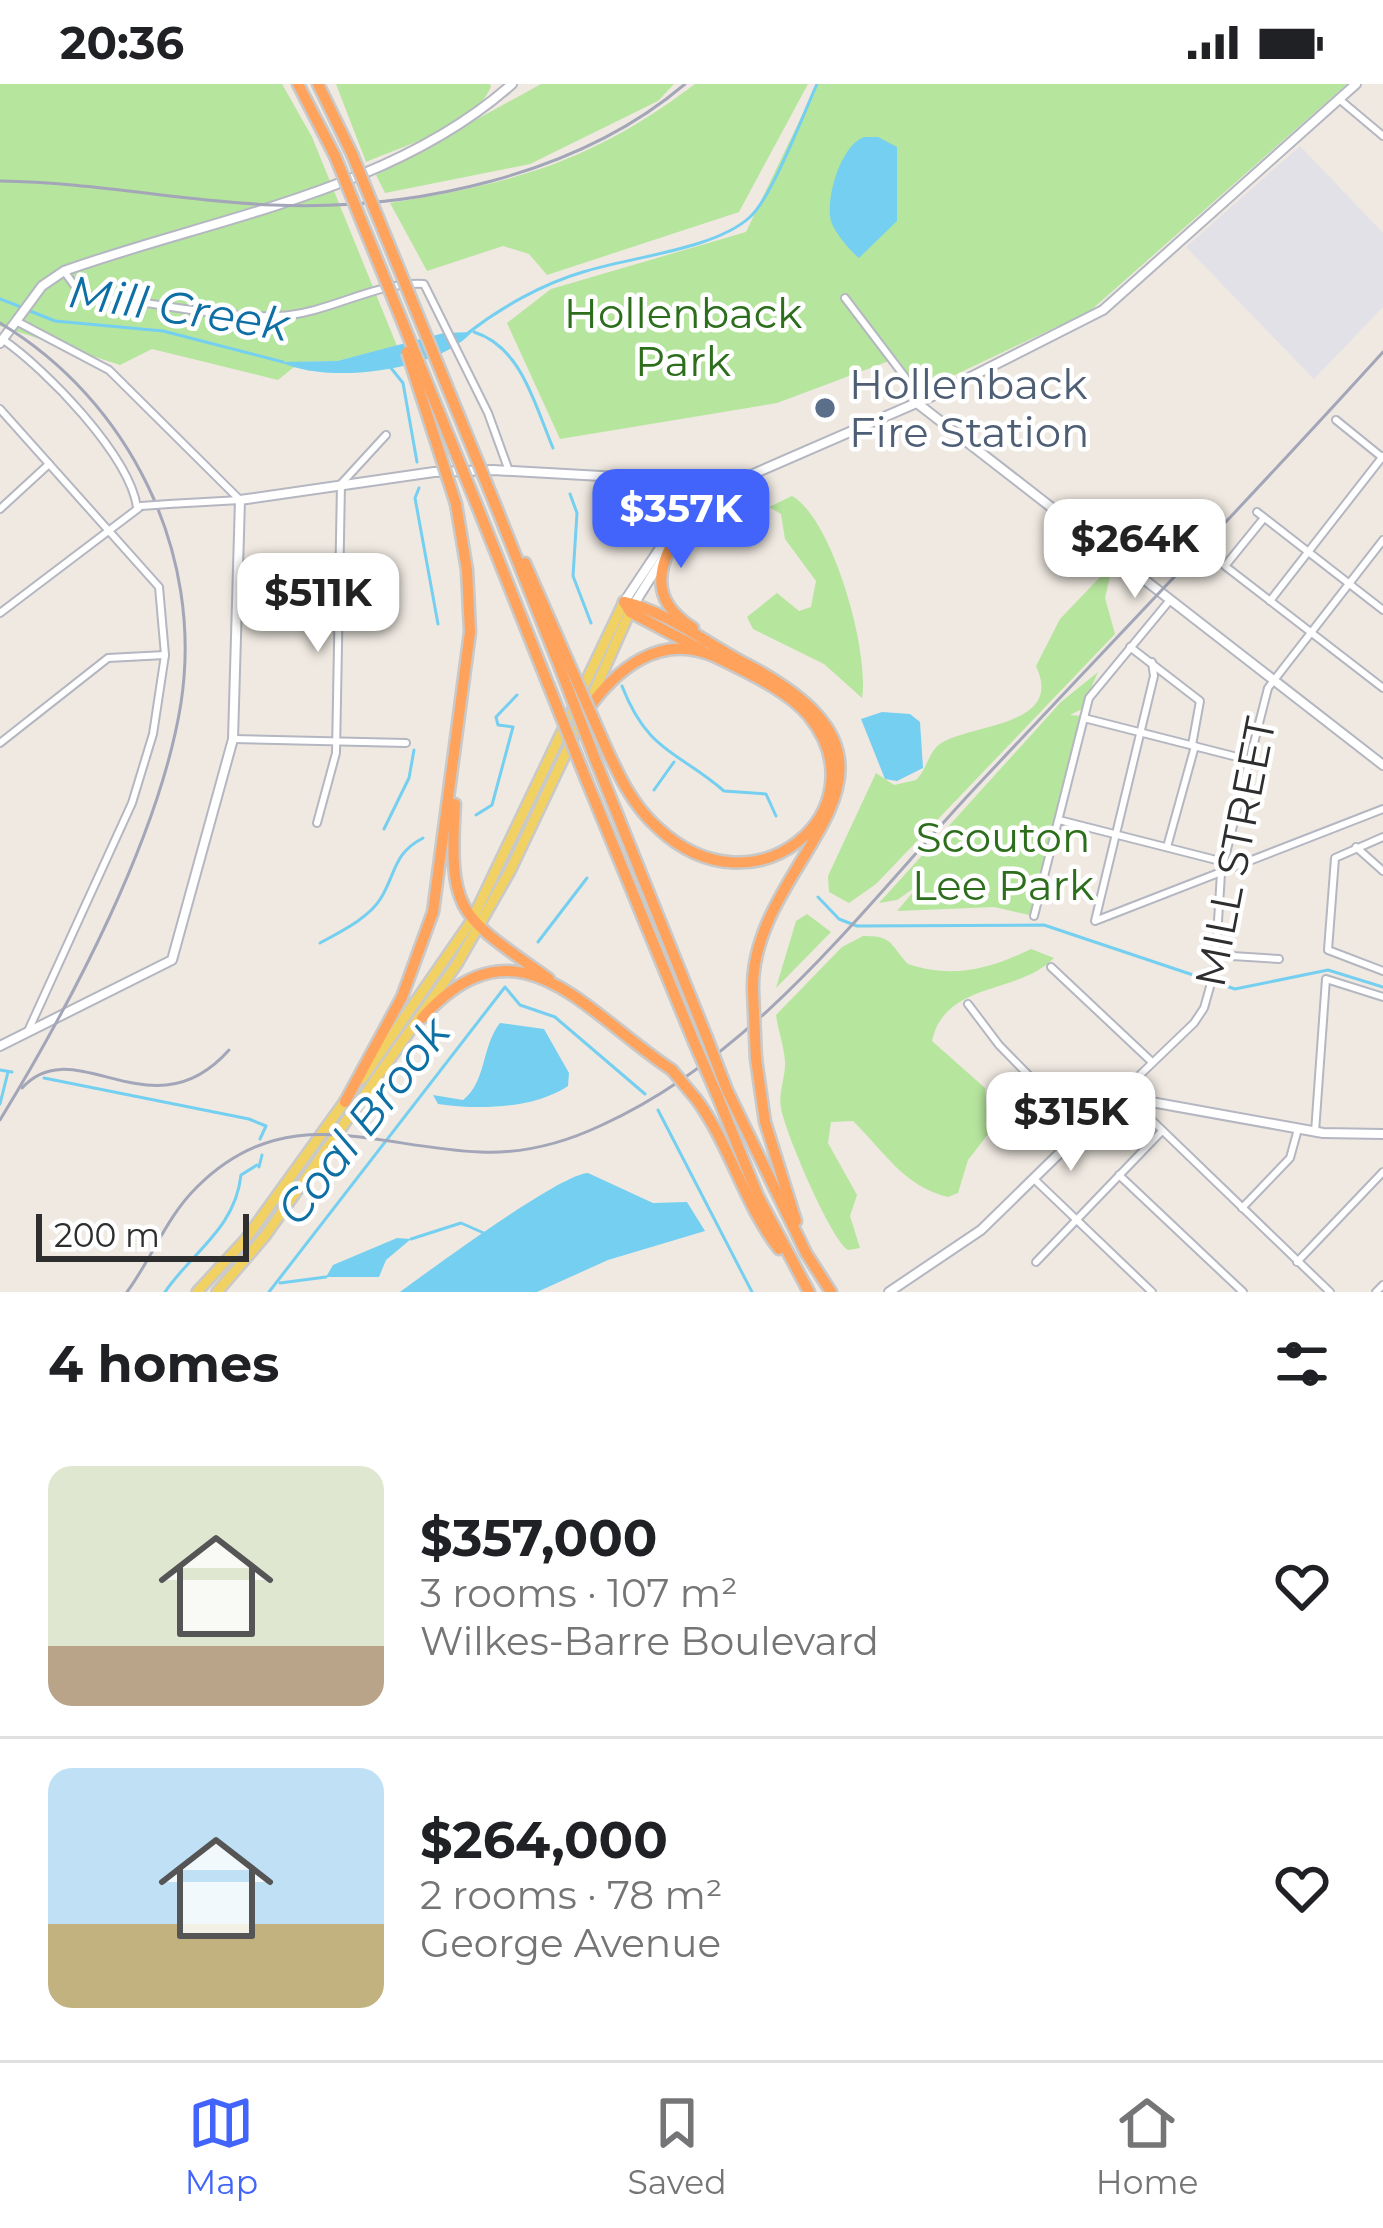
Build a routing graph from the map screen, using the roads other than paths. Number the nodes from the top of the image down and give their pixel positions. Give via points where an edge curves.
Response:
1 (302, 84) edge
2 (321, 84) edge
3 (512, 84) edge
4 (1355, 84) edge
5 (1339, 99) junction
6 (1383, 136) edge
7 (377, 264) junction
8 (64, 271) junction
9 (845, 298) dead end
10 (18, 318) junction
11 (1, 341) edge
12 (917, 403) junction
13 (0, 410) edge
14 (1336, 420) dead end
15 (386, 435) dead end
16 (1383, 457) edge
17 (49, 464) junction
18 (509, 471) junction
19 (218, 478) junction
20 (341, 484) junction
21 (240, 500) junction
22 (209, 502) junction
23 (140, 507) junction
24 (0, 509) edge
25 (687, 519) junction
26 (108, 528) junction
27 (1383, 539) edge
28 (669, 550) junction
29 (1308, 552) junction
30 (238, 576) junction
31 (342, 578) junction
32 (392, 580) dead end
33 (1348, 584) junction
34 (1170, 600) junction
35 (1270, 601) junction
36 (630, 606) junction
37 (1383, 610) edge
38 (0, 614) edge
39 (1311, 633) junction
40 (1130, 647) junction
41 (165, 655) junction
42 (711, 655) junction
43 (563, 662) junction
44 (1152, 662) junction
45 (760, 672) junction
46 (1274, 680) junction
47 (1383, 688) edge
48 (585, 713) junction
49 (460, 717) junction
50 (1084, 718) junction
51 (1140, 732) junction
52 (233, 739) junction
53 (336, 740) junction
54 (0, 743) edge
55 (406, 743) dead end
56 (1194, 746) junction
57 (1250, 760) junction
58 (1383, 765) edge
59 (1383, 809) edge
60 (1058, 820) junction
61 (317, 823) dead end
62 (1114, 834) junction
63 (1383, 837) edge
64 (1167, 848) junction
65 (1355, 848) junction
66 (1224, 862) junction
67 (1383, 871) edge
68 (1221, 873) junction
69 (1034, 916) dead end
70 (476, 923) junction
71 (1216, 956) junction
72 (1279, 959) dead end
73 (1052, 967) dead end
74 (1383, 970) edge
75 (549, 979) junction
76 (1383, 997) edge
77 (968, 1004) dead end
78 (422, 1018) junction
79 (26, 1034) junction
80 (701, 1040) junction
81 (0, 1046) edge
82 (1152, 1062) junction
83 (722, 1092) junction
84 (1118, 1096) junction
85 (345, 1102) junction
86 (1133, 1102) junction
87 (1298, 1130) junction
88 (1082, 1131) junction
89 (1161, 1132) junction
90 (1315, 1132) junction
91 (1383, 1134) edge
92 (1383, 1172) edge
93 (1119, 1175) junction
94 (1034, 1179) junction
95 (1242, 1208) junction
96 (1076, 1220) junction
97 (806, 1252) junction
98 (1036, 1262) dead end
99 (1298, 1262) junction
100 (799, 1275) junction
101 (1383, 1285) edge
102 (197, 1292) edge
103 (217, 1292) edge
104 (809, 1292) edge
105 (831, 1292) edge
106 (890, 1292) edge
107 (1152, 1292) edge
108 (1243, 1292) edge
109 (1330, 1292) edge
110 (1376, 1292) edge

1 - 7 highway, bridge
2 - 43 highway, bridge
3 - 8 street via 447,130 359,172
4 - 5 street
5 - 6 street
5 - 12 street via 1103,310
7 - 49 highway, bridge via 456,504 470,598
7 - 80 highway, bridge
8 - 10 street
8 - 18 street via 82,296 260,316 424,284
9 - 12 street
10 - 11 street
10 - 19 street via 102,364
11 - 23 street via 66,397
12 - 25 street via 761,468
12 - 34 street
13 - 17 street
14 - 16 street
15 - 20 street
16 - 29 street
17 - 24 street
17 - 26 street
18 - 20 street
18 - 25 street via 620,477 653,490
19 - 21 street
19 - 22 street
20 - 21 street
20 - 31 street
21 - 22 street
21 - 30 street
22 - 23 street, bridge
23 - 26 street
25 - 28 street
25 - 36 street via 656,550
26 - 38 street
26 - 41 street via 159,587
27 - 33 street, MILL STREET
28 - 36 street
28 - 45 highway via 660,586 668,608
29 - 33 street
29 - 35 street
29 - 35 street via 1261,515 1225,566
30 - 31 street
30 - 52 street
31 - 32 street
31 - 53 street
33 - 37 street
33 - 39 street, MILL STREET
34 - 40 street
34 - 46 street
35 - 39 street
36 - 42 highway
36 - 45 highway
36 - 48 main road
36 - 70 main road
39 - 46 street, MILL STREET
39 - 47 street
40 - 44 street
40 - 50 street via 1093,692
41 - 54 street via 108,658
41 - 79 street via 132,802
42 - 43 highway, bridge via 792,700 821,736 829,764 825,802 798,842 747,864 695,854 639,808
42 - 48 highway via 667,650 640,658 612,676
43 - 80 highway, bridge
44 - 51 street
44 - 56 street via 1200,701
45 - 97 highway, bridge via 814,708 835,754 838,787 828,823 771,910 753,991 765,1122
46 - 57 street, MILL STREET
46 - 58 street
48 - 70 main road
49 - 70 highway via 454,881 457,901
49 - 85 highway via 427,934
50 - 51 street
50 - 60 street
51 - 56 street
51 - 62 street
52 - 53 street
52 - 79 street via 172,960
53 - 55 street
53 - 61 street
56 - 57 street
56 - 64 street
57 - 66 street, MILL STREET
59 - 68 street
60 - 62 street
60 - 69 street
62 - 64 street
62 - 68 street via 1095,921
63 - 65 street
64 - 66 street
65 - 67 street
65 - 74 street via 1335,857 1328,950
66 - 68 street, MILL STREET
68 - 71 street, MILL STREET
70 - 75 highway
70 - 78 main road
70 - 85 main road
71 - 72 street
71 - 82 street, MILL STREET via 1195,1023
73 - 82 street
75 - 78 highway via 520,969 478,973
75 - 100 highway, bridge via 672,1070 722,1134 763,1229
76 - 90 street via 1326,979
77 - 88 street
78 - 103 main road
79 - 81 street
80 - 83 highway, bridge
82 - 84 street, MILL STREET
83 - 97 highway
83 - 100 highway
84 - 86 street
84 - 88 street
85 - 102 main road
86 - 87 street
86 - 89 street
87 - 90 street
87 - 95 street via 1290,1158
88 - 94 street
89 - 93 street
89 - 95 street
90 - 91 street
92 - 99 street
93 - 96 street
93 - 108 street
94 - 96 street
94 - 106 street via 981,1230
95 - 99 street
96 - 98 street
96 - 107 street
97 - 105 highway
99 - 109 street
100 - 104 highway
101 - 110 street

